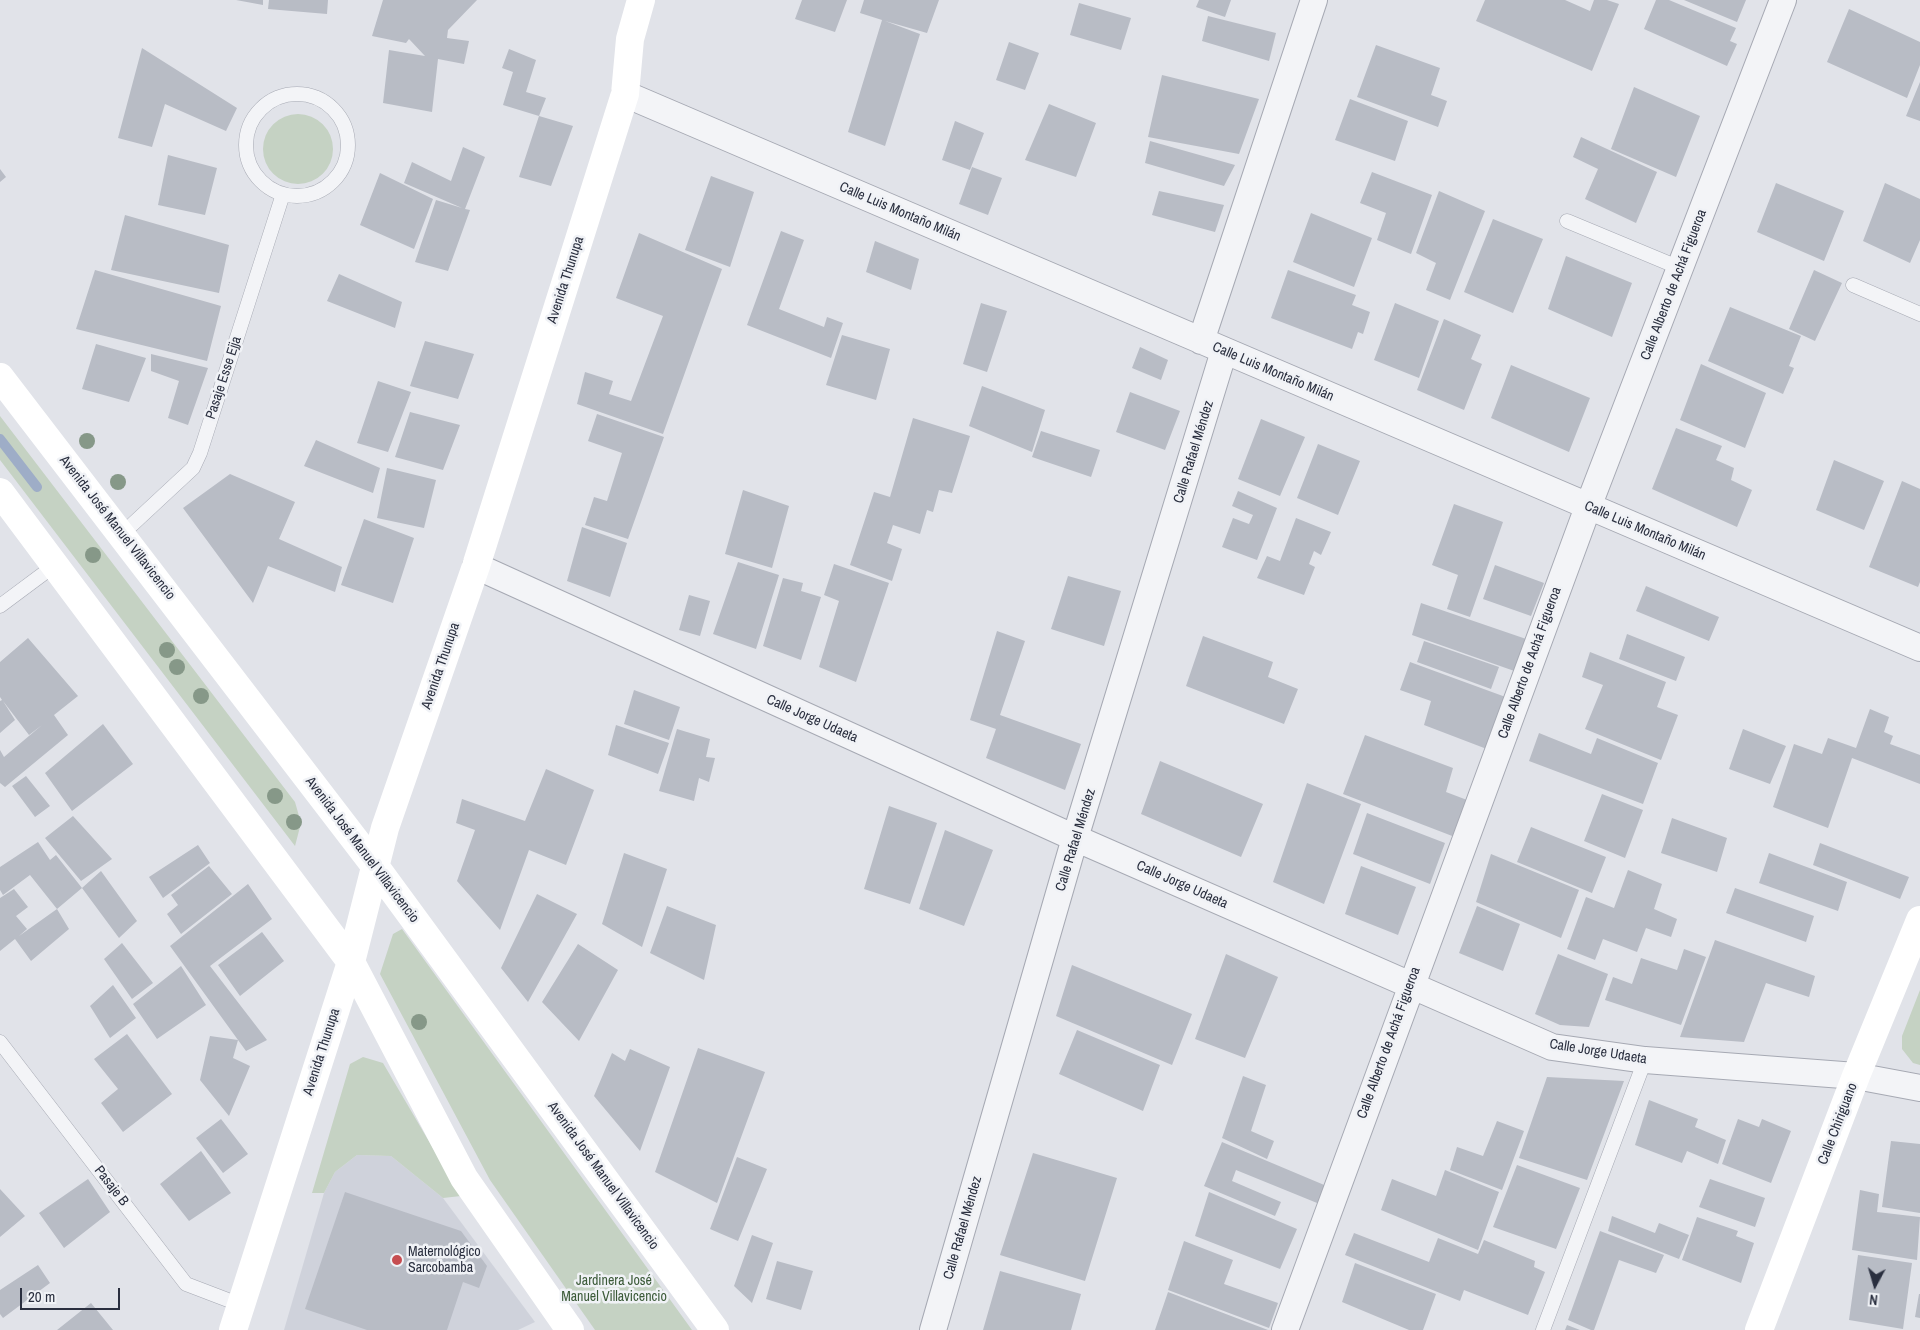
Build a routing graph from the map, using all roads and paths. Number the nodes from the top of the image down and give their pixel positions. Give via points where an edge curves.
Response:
1 (641, 0) edge
2 (1314, 0) edge
3 (1783, 0) edge
4 (625, 94) junction
5 (283, 194) junction
6 (1567, 221) dead end
7 (1680, 268) junction
8 (1853, 285) dead end
9 (1920, 314) edge
10 (1213, 346) junction
11 (0, 378) edge
12 (0, 492) edge
13 (1588, 507) junction
14 (122, 534) junction
15 (55, 564) junction
16 (476, 566) junction
17 (0, 606) edge
18 (1920, 648) edge
19 (1075, 838) junction
20 (376, 866) junction
21 (1920, 920) edge
22 (351, 962) junction
23 (1410, 985) junction
24 (0, 1042) edge
25 (1645, 1060) junction
26 (1856, 1076) junction
27 (1920, 1088) edge
28 (238, 1317) edge
29 (562, 1327) edge
30 (715, 1330) edge
31 (933, 1330) edge
32 (1285, 1330) edge
33 (1543, 1330) edge
34 (1759, 1330) edge

1 - 4 main road, Avenida Thunupa via 630,39
2 - 10 street, Calle Rafael Méndez
3 - 7 street, Calle Alberto de Achá Figueroa
4 - 10 street, Calle Luis Montaño Milán
4 - 16 main road, Avenida Thunupa
5 - 5 lane via 300,196 330,184 347,157 348,140 335,111 306,95 272,100 249,125 245,142 255,174 267,187
5 - 14 lane, Pasaje Esse Ejja via 193,468
6 - 7 lane
7 - 13 street, Calle Alberto de Achá Figueroa
8 - 9 lane
10 - 13 street, Calle Luis Montaño Milán
10 - 19 street, Calle Rafael Méndez
11 - 14 main road, Avenida José Manuel Villavicencio
12 - 15 main road
13 - 18 street, Calle Luis Montaño Milán
13 - 23 street, Calle Alberto de Achá Figueroa
14 - 20 main road, Avenida José Manuel Villavicencio
15 - 17 lane
15 - 22 main road
16 - 19 street, Calle Jorge Udaeta
16 - 20 main road, Avenida Thunupa via 385,828
19 - 23 street, Calle Jorge Udaeta
19 - 31 street, Calle Rafael Méndez
20 - 22 main road, Avenida Thunupa
20 - 30 main road, Avenida José Manuel Villavicencio
21 - 26 main road, Calle Chiriguano
22 - 28 main road, Avenida Thunupa
22 - 29 main road via 464,1178
23 - 25 street, Calle Jorge Udaeta via 1552,1046
23 - 32 street, Calle Alberto de Achá Figueroa
24 - 28 lane, Pasaje B via 186,1284
25 - 26 street, Calle Jorge Udaeta
25 - 33 lane
26 - 27 street, Calle Jorge Udaeta
26 - 34 main road, Calle Chiriguano

